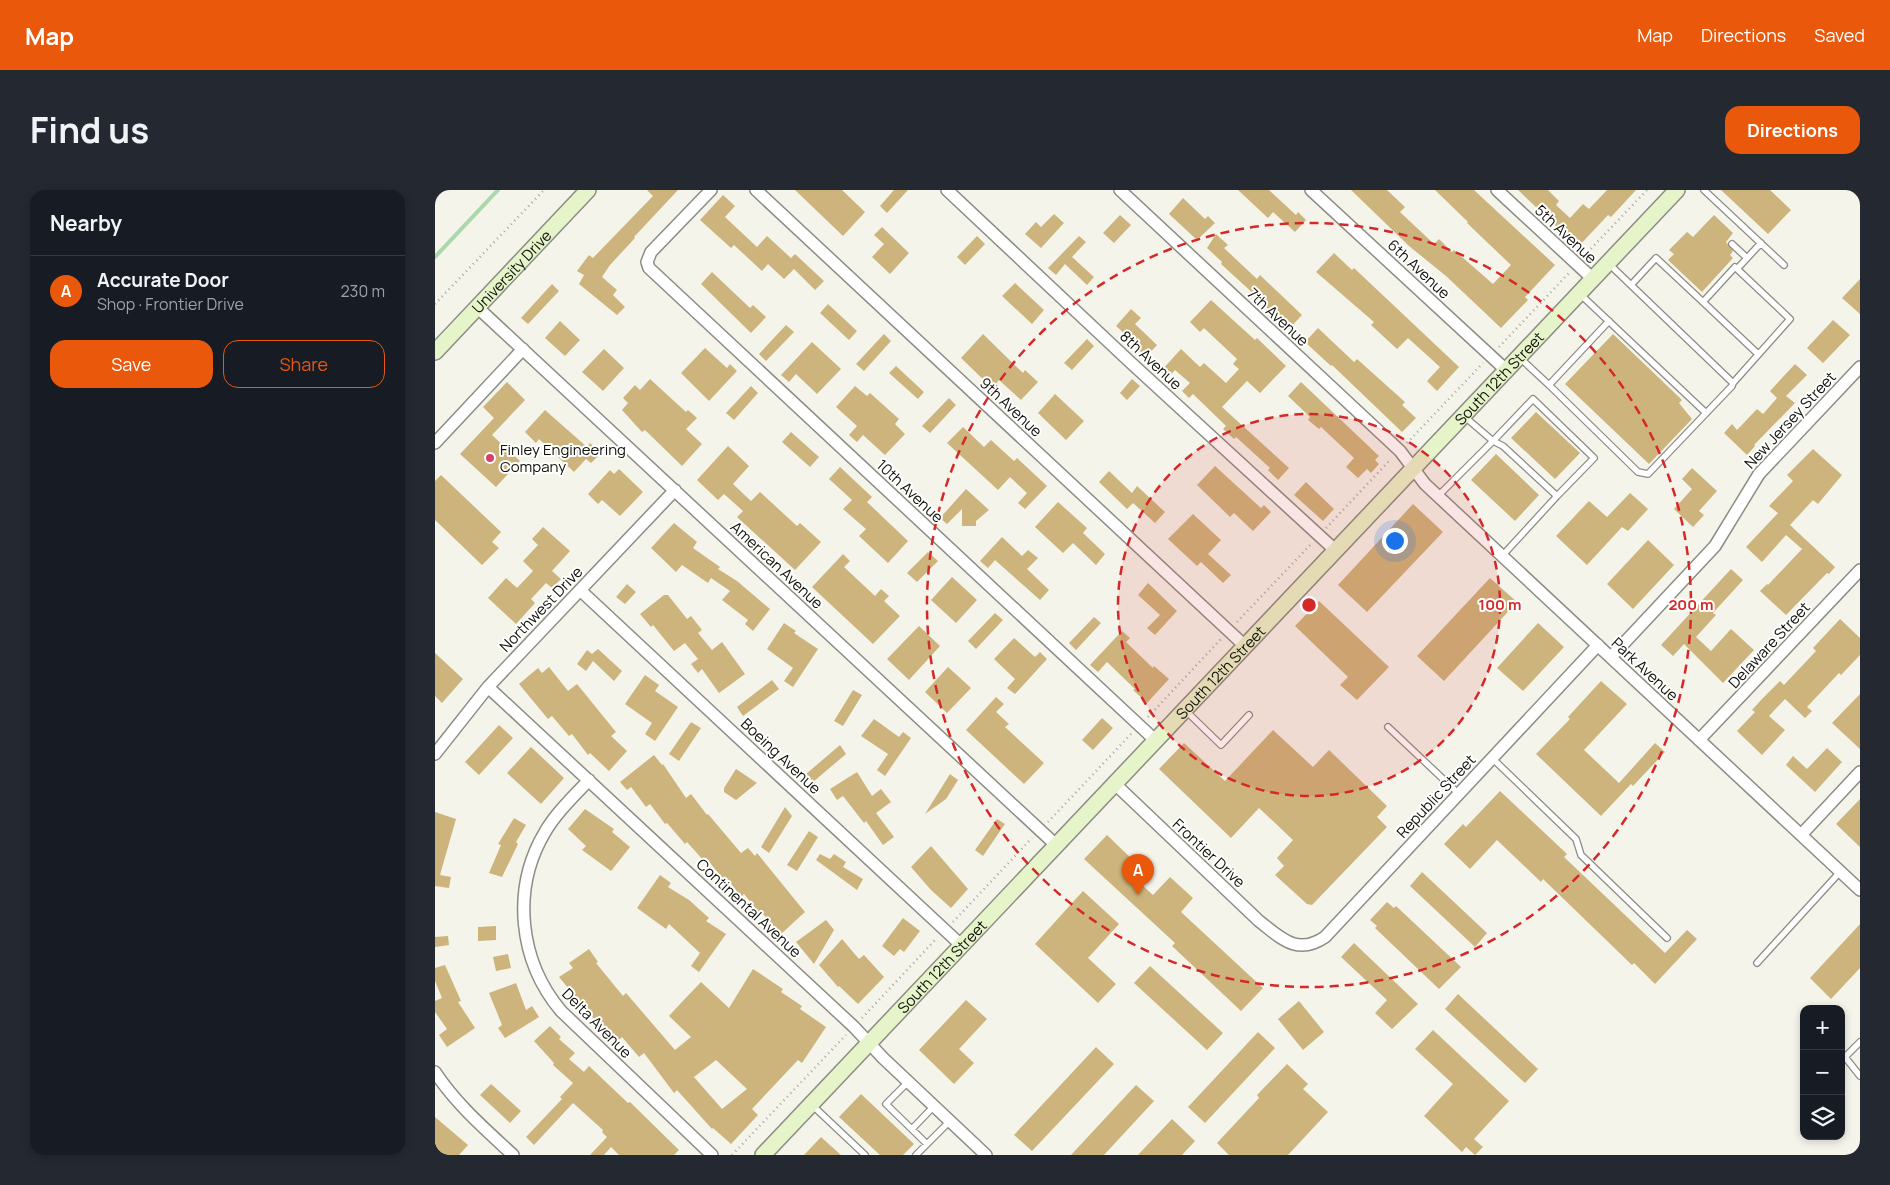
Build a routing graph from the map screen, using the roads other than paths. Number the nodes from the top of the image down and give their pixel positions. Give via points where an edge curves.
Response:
1 (588, 190) edge
2 (711, 190) edge
3 (756, 190) edge
4 (947, 190) edge
5 (1120, 190) edge
6 (1311, 190) edge
7 (1497, 190) edge
8 (1704, 190) edge
9 (1671, 192) edge
10 (1761, 243) junction
11 (1732, 244) dead end
12 (1747, 258) junction
13 (1608, 263) junction
14 (1784, 264) dead end
15 (1737, 269) junction
16 (1593, 279) junction
17 (1631, 285) junction
18 (1579, 293) junction
19 (1703, 302) junction
20 (477, 307) junction
21 (1609, 321) junction
22 (523, 349) junction
23 (435, 352) edge
24 (1758, 354) junction
25 (1519, 357) junction
26 (1860, 367) edge
27 (1506, 370) junction
28 (1733, 382) junction
29 (1549, 384) junction
30 (1707, 413) junction
31 (1463, 415) junction
32 (1493, 441) junction
33 (435, 443) edge
34 (1413, 468) junction
35 (675, 490) junction
36 (1438, 496) junction
37 (1557, 496) junction
38 (1335, 550) junction
39 (1502, 556) junction
40 (1860, 570) edge
41 (580, 590) junction
42 (1598, 645) junction
43 (1245, 646) junction
44 (1611, 657) junction
45 (488, 687) junction
46 (1185, 709) junction
47 (1249, 715) dead end
48 (1388, 727) dead end
49 (1155, 740) junction
50 (1699, 740) junction
51 (435, 754) edge
52 (1492, 758) junction
53 (1860, 772) edge
54 (589, 780) junction
55 (1114, 783) junction
56 (1459, 794) junction
57 (1801, 835) junction
58 (1056, 845) junction
59 (1841, 872) junction
60 (1860, 890) edge
61 (1667, 938) dead end
62 (1285, 941) joint
63 (961, 945) junction
64 (1757, 963) dead end
65 (869, 1042) junction
66 (1860, 1042) edge
67 (435, 1072) edge
68 (1860, 1076) edge
69 (908, 1082) junction
70 (811, 1104) junction
71 (934, 1106) junction
72 (950, 1121) junction
73 (912, 1129) junction
74 (927, 1144) junction
75 (513, 1155) edge
76 (712, 1155) edge
77 (764, 1155) edge
78 (865, 1155) edge
79 (916, 1155) edge
80 (986, 1155) edge

1 - 20 street, University Drive
2 - 49 street, 10th Avenue via 651,252 647,262 653,272
3 - 43 street, 9th Avenue
4 - 38 street, 8th Avenue
5 - 34 street, 7th Avenue via 1399,451
6 - 27 street, 6th Avenue
7 - 16 street, 5th Avenue
8 - 10 lane
9 - 13 street, South 12th Street
10 - 12 lane
10 - 14 lane
11 - 12 lane
12 - 15 lane
13 - 16 street, South 12th Street
13 - 17 lane
15 - 19 lane via 1735,267
15 - 24 lane via 1790,319
16 - 18 street, South 12th Street
17 - 19 lane via 1656,258
17 - 28 lane
18 - 21 lane
18 - 25 street, South 12th Street
19 - 24 lane
20 - 22 street, American Avenue
20 - 23 street, University Drive
21 - 29 lane
21 - 30 lane
22 - 33 street
22 - 35 street, American Avenue
24 - 28 lane
25 - 27 street, South 12th Street
25 - 29 lane
26 - 44 street, New Jersey Street via 1759,474 1715,546
27 - 31 street, South 12th Street
28 - 30 lane
29 - 30 lane via 1638,472 1648,474
31 - 32 lane
31 - 34 street, South 12th Street
32 - 36 lane
32 - 37 lane via 1503,446
32 - 37 lane via 1533,400 1594,458
34 - 36 street, Park Avenue
34 - 38 street, South 12th Street
35 - 41 street, Northwest Drive
35 - 58 street, American Avenue
36 - 39 street, Park Avenue
37 - 39 lane
38 - 43 street, South 12th Street
39 - 42 street, Park Avenue
40 - 50 street, Delaware Street
41 - 45 street, Northwest Drive
41 - 63 street, Boeing Avenue
42 - 44 street, Park Avenue
42 - 52 street, Republic Street
43 - 46 street, South 12th Street
44 - 50 street, Park Avenue
45 - 51 street, Northwest Drive
45 - 54 street, Continental Avenue
46 - 47 lane via 1221,745
46 - 49 street, South 12th Street
48 - 56 lane
49 - 55 street, South 12th Street
50 - 57 street, Park Avenue
52 - 56 street, Republic Street
52 - 61 lane via 1577,839 1581,855
53 - 57 street
54 - 65 street, Continental Avenue
54 - 76 street, Delta Avenue via 551,822 532,860 524,904 531,960 543,987 561,1011
55 - 58 street, South 12th Street
55 - 62 street, Frontier Drive via 1259,921
56 - 62 street, Republic Street via 1325,937 1315,944 1300,946
57 - 59 street, Park Avenue
58 - 63 street, South 12th Street
59 - 60 street, Park Avenue
59 - 64 lane
63 - 65 street, South 12th Street
65 - 69 street, Continental Avenue
65 - 70 street, South 12th Street
66 - 68 lane via 1845,1058
67 - 75 street via 468,1113
69 - 71 street, Continental Avenue
69 - 73 lane via 886,1104
70 - 77 street, South 12th Street
70 - 78 lane
71 - 72 street, Continental Avenue
71 - 73 lane
72 - 74 lane
72 - 80 street, Continental Avenue
73 - 74 lane
74 - 79 lane

